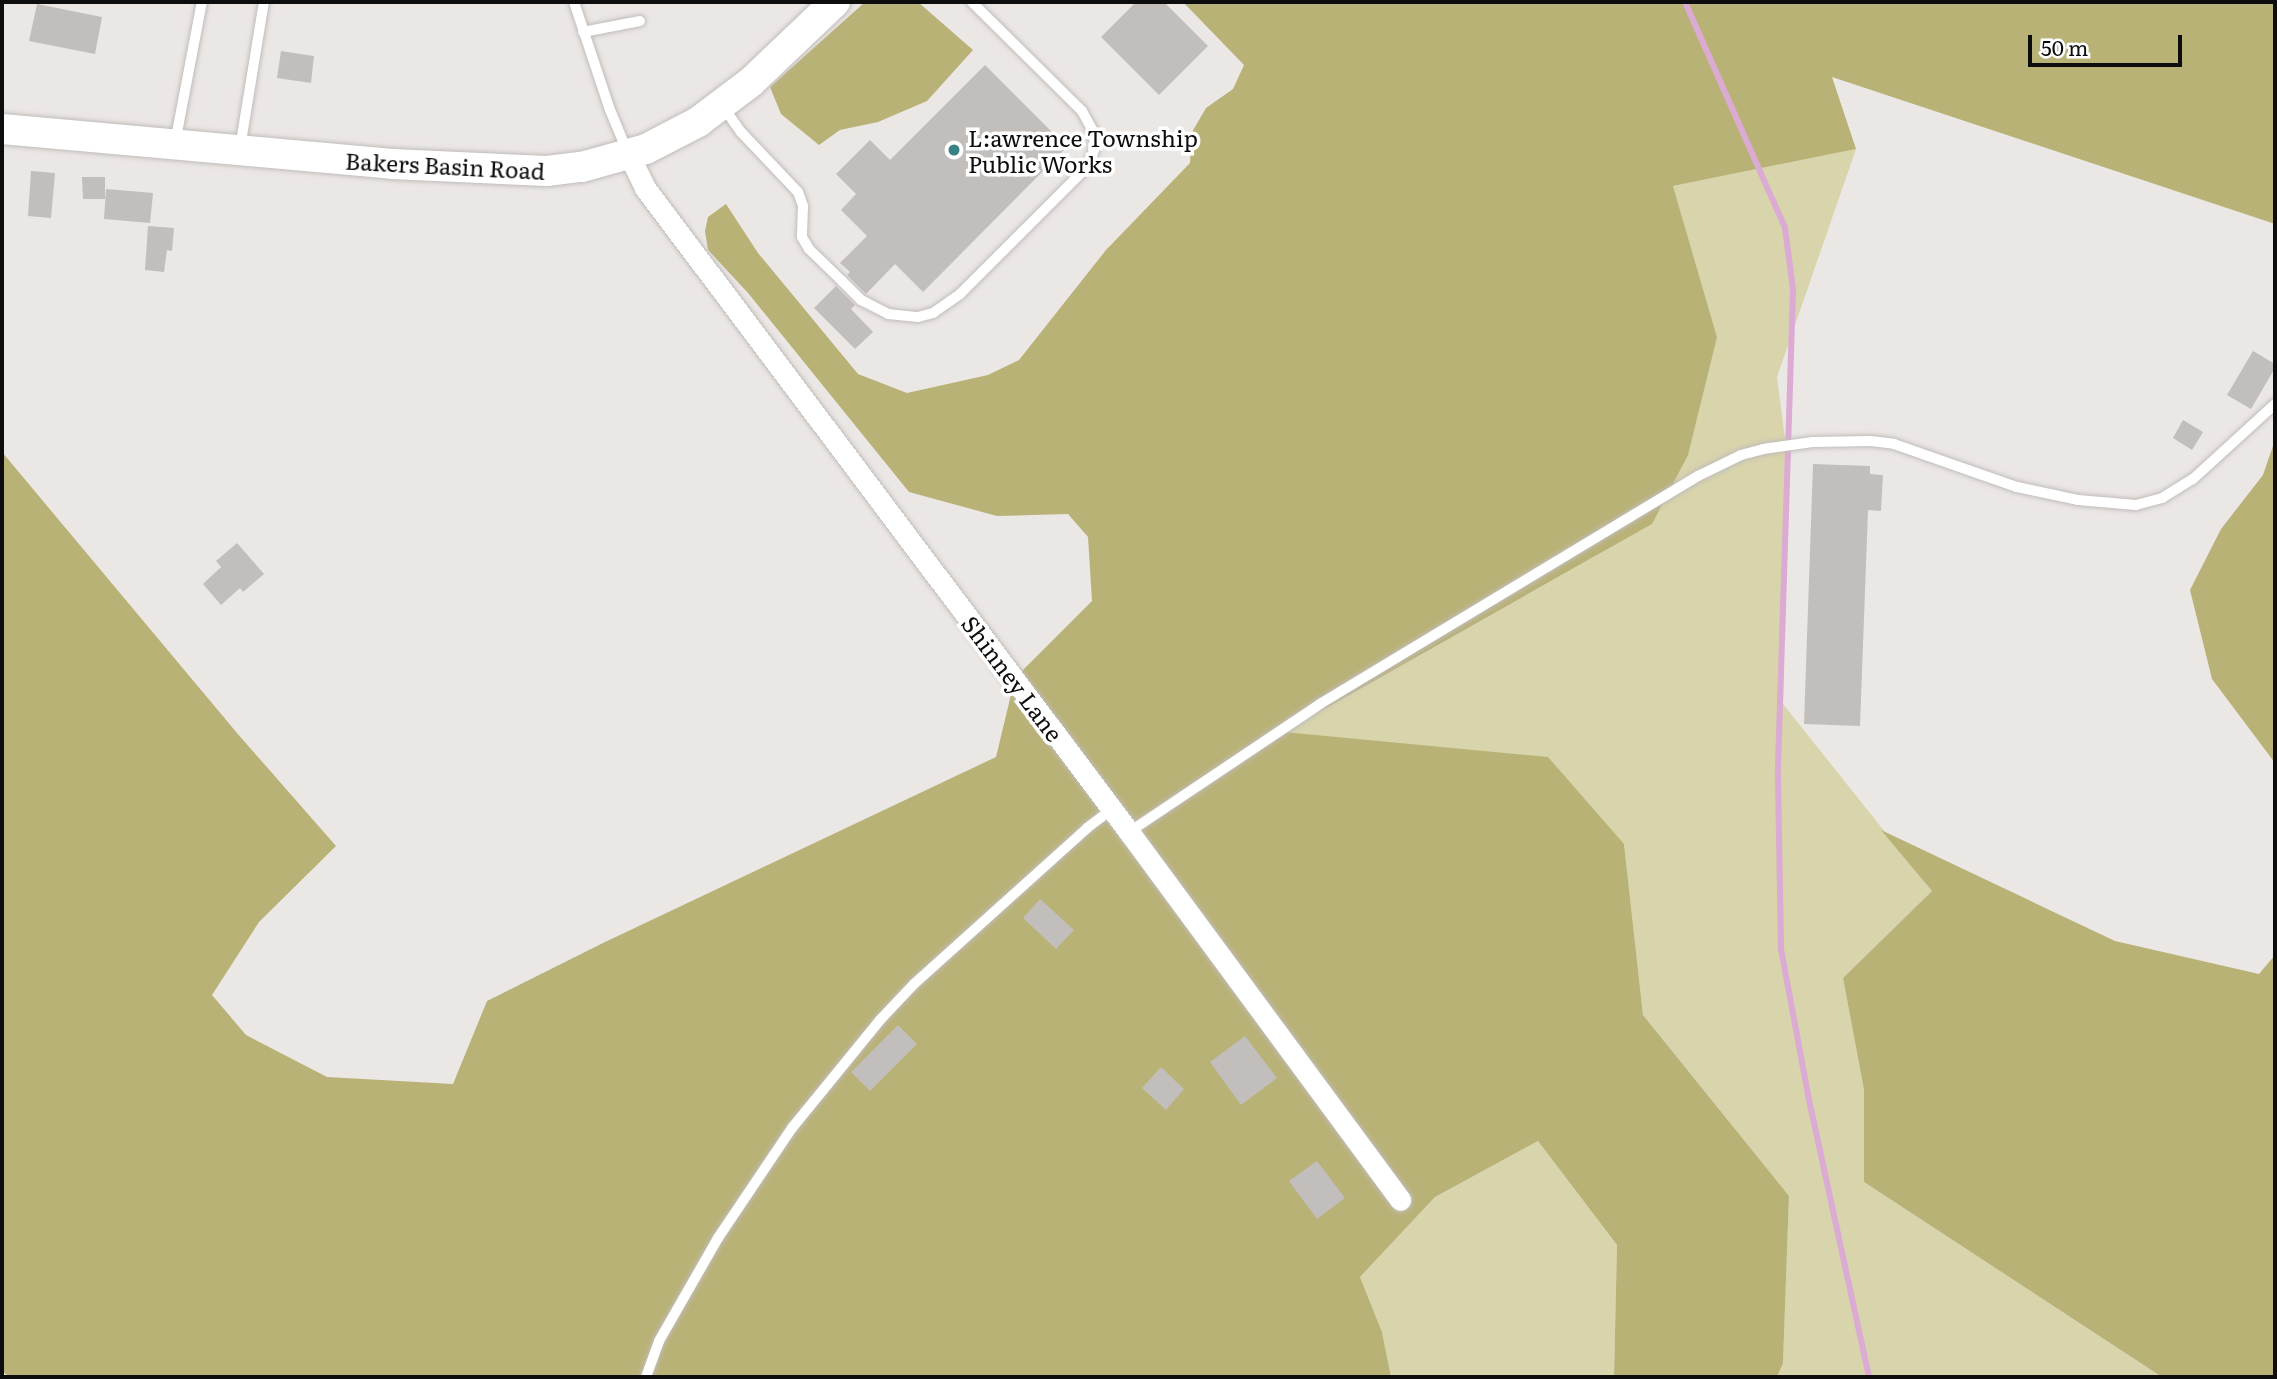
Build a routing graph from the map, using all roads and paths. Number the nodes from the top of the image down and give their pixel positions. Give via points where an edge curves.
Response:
1 (202, 2) edge
2 (264, 2) edge
3 (574, 2) edge
4 (835, 2) edge
5 (972, 2) edge
6 (640, 21) dead end
7 (583, 32) junction
8 (722, 105) junction
9 (2, 130) edge
10 (174, 145) junction
11 (239, 152) junction
12 (629, 155) junction
13 (2275, 404) edge
14 (1112, 809) junction
15 (1129, 832) junction
16 (1400, 1200) dead end
17 (646, 1377) edge

1 - 10 lane
2 - 11 lane
3 - 7 lane
4 - 8 main road, Bakers Basin Road
5 - 8 lane via 1082,111 1091,124 1094,146 1082,172 960,294 933,313 918,317 888,314 862,300 842,281 804,241 798,192
6 - 7 lane
7 - 12 lane
8 - 12 main road, Bakers Basin Road via 673,136
9 - 10 main road, Bakers Basin Road
10 - 11 main road, Bakers Basin Road
11 - 12 main road, Bakers Basin Road via 547,171
12 - 14 street, Shinney Lane via 645,188
13 - 15 lane via 2193,479 2162,498 2136,505 2078,500 2017,487 1894,444 1840,440 1741,455 1698,476 1320,704
14 - 15 street, Shinney Lane
14 - 17 lane via 914,984 880,1020 792,1128 718,1238 659,1341
15 - 16 street, Shinney Lane

